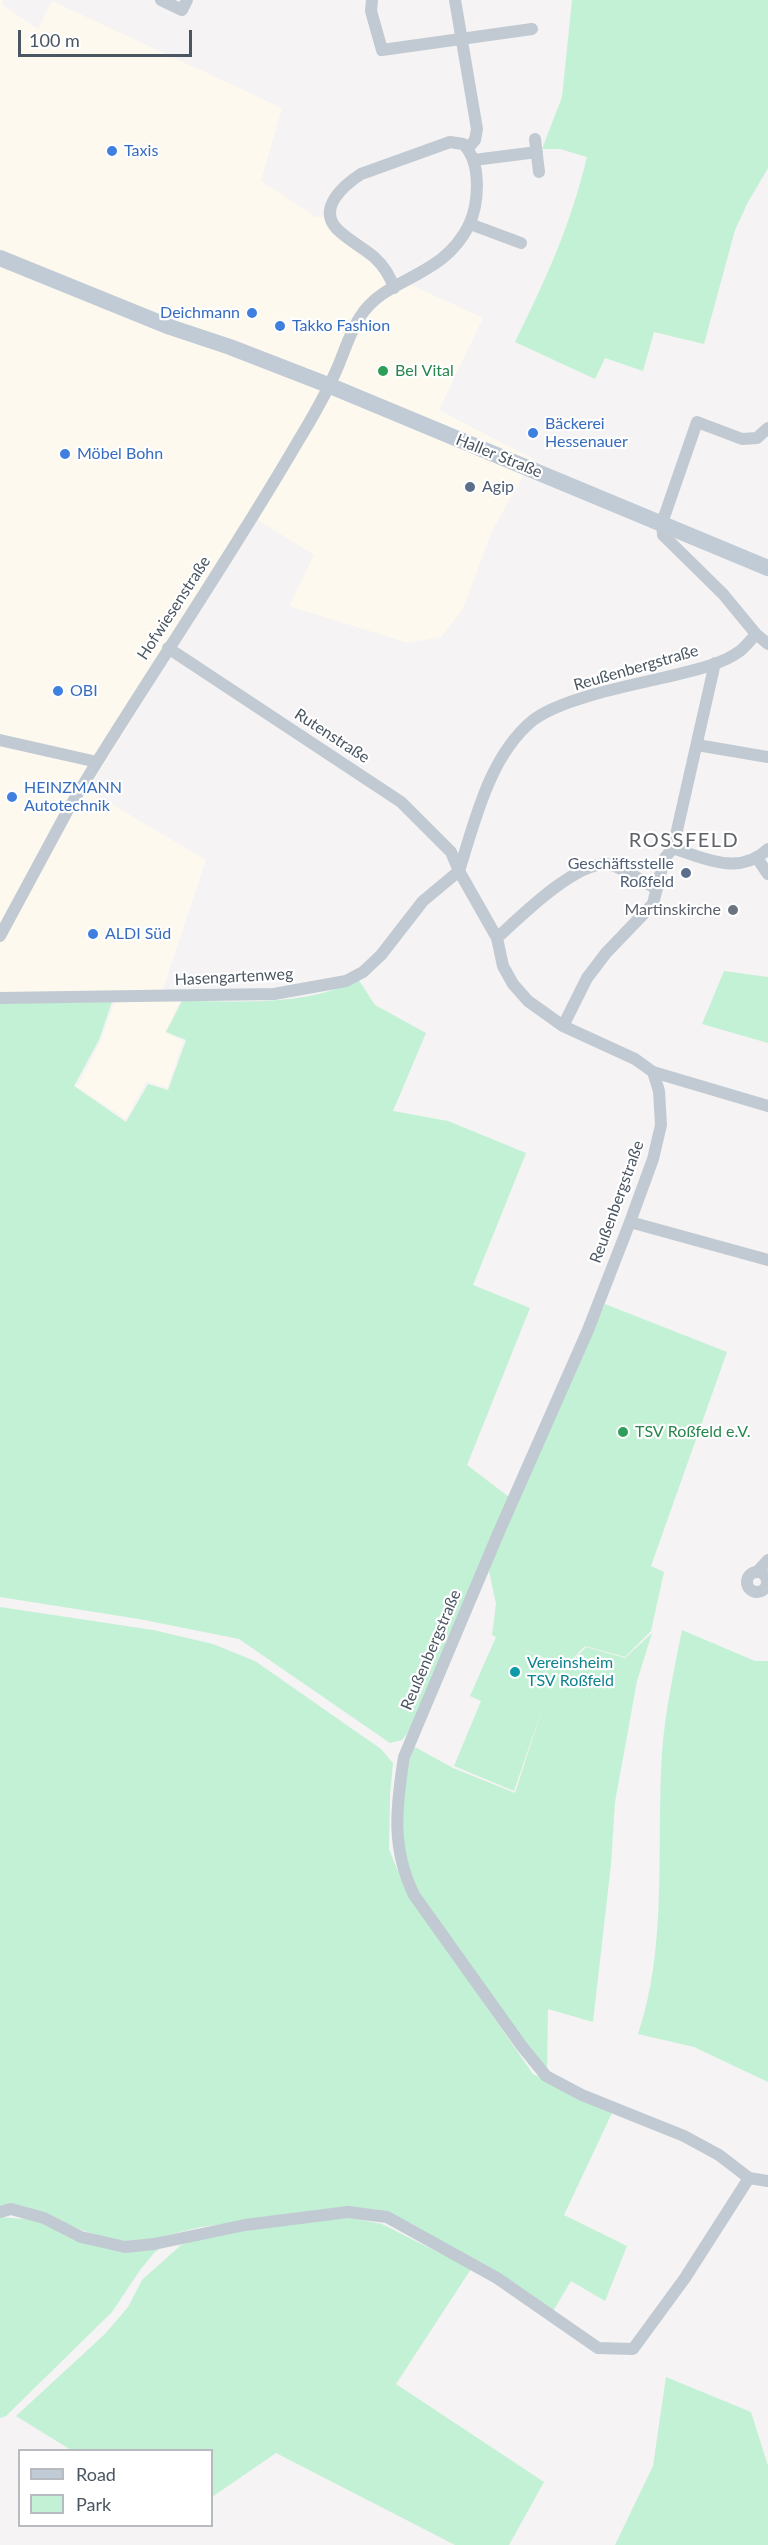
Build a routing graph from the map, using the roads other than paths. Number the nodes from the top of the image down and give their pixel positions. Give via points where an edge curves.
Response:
1 (161, 0) edge
2 (187, 0) edge
3 (372, 0) edge
4 (455, 0) edge
5 (531, 28) dead end
6 (461, 39) junction
7 (535, 139) dead end
8 (468, 148) junction
9 (537, 152) junction
10 (474, 160) junction
11 (538, 172) dead end
12 (470, 224) junction
13 (521, 243) dead end
14 (0, 246) edge
15 (0, 258) edge
16 (394, 288) junction
17 (230, 347) junction
18 (328, 386) junction
19 (768, 428) edge
20 (662, 523) junction
21 (768, 568) edge
22 (756, 634) junction
23 (768, 644) edge
24 (168, 648) junction
25 (715, 663) junction
26 (0, 740) edge
27 (697, 745) junction
28 (768, 757) edge
29 (97, 762) junction
30 (673, 848) junction
31 (768, 849) edge
32 (758, 858) junction
33 (459, 872) junction
34 (768, 874) edge
35 (657, 889) junction
36 (0, 936) edge
37 (497, 938) junction
38 (0, 998) edge
39 (563, 1026) junction
40 (653, 1072) junction
41 (768, 1106) edge
42 (630, 1222) junction
43 (768, 1260) edge
44 (768, 1560) edge
45 (757, 1572) junction
46 (768, 1583) edge
47 (749, 2178) junction
48 (768, 2181) edge
49 (0, 2212) edge

1 - 2 street via 182,10
3 - 6 street via 371,11 382,50
4 - 6 street
5 - 6 street
6 - 8 street via 477,129
7 - 9 street
8 - 10 street
8 - 16 street via 450,142 361,174 332,202 333,224 374,257
9 - 10 street
9 - 11 street
10 - 12 street via 476,195
12 - 13 street
12 - 16 street, Hofwiesenstraße via 444,259
14 - 17 main road, Haller Straße via 173,317
15 - 17 main road, Haller Straße via 170,327
16 - 18 street, Hofwiesenstraße via 365,309
17 - 18 main road, Haller Straße
18 - 20 main road, Haller Straße
18 - 24 street, Hofwiesenstraße via 267,495
19 - 20 street via 757,438 742,439 697,422
20 - 21 main road, Haller Straße
20 - 22 street via 663,535 723,594
22 - 23 street
22 - 25 street, Reußenbergstraße via 739,651
24 - 29 street, Hofwiesenstraße
24 - 33 street, Rutenstraße via 401,802 451,852
25 - 27 street
25 - 33 street, Reußenbergstraße via 604,691 532,721 498,764
26 - 29 street
27 - 28 street
27 - 30 street
29 - 36 street, Hofwiesenstraße
30 - 32 street via 729,865
30 - 35 street via 664,859
31 - 32 street
32 - 34 street
33 - 37 street
33 - 38 street, Hasengartenweg via 423,901 381,955 346,981 274,994
35 - 37 street via 609,864 594,865 569,878
35 - 39 street via 653,904 587,978
37 - 39 street via 503,966 513,984 528,1001
39 - 40 street via 617,1049
40 - 41 street
40 - 42 street, Reußenbergstraße via 659,1091 661,1125 653,1160
42 - 43 street
42 - 47 street, Reußenbergstraße via 588,1330 404,1757 398,1852 414,1895 546,2076 582,2095 684,2136 719,2155
44 - 45 street
45 - 46 street
45 - 46 street via 749,1576 750,1589 762,1591
47 - 48 street
47 - 49 street via 685,2278 633,2349 598,2348 497,2278 387,2217 348,2212 245,2225 124,2247 81,2237 44,2218 10,2209

